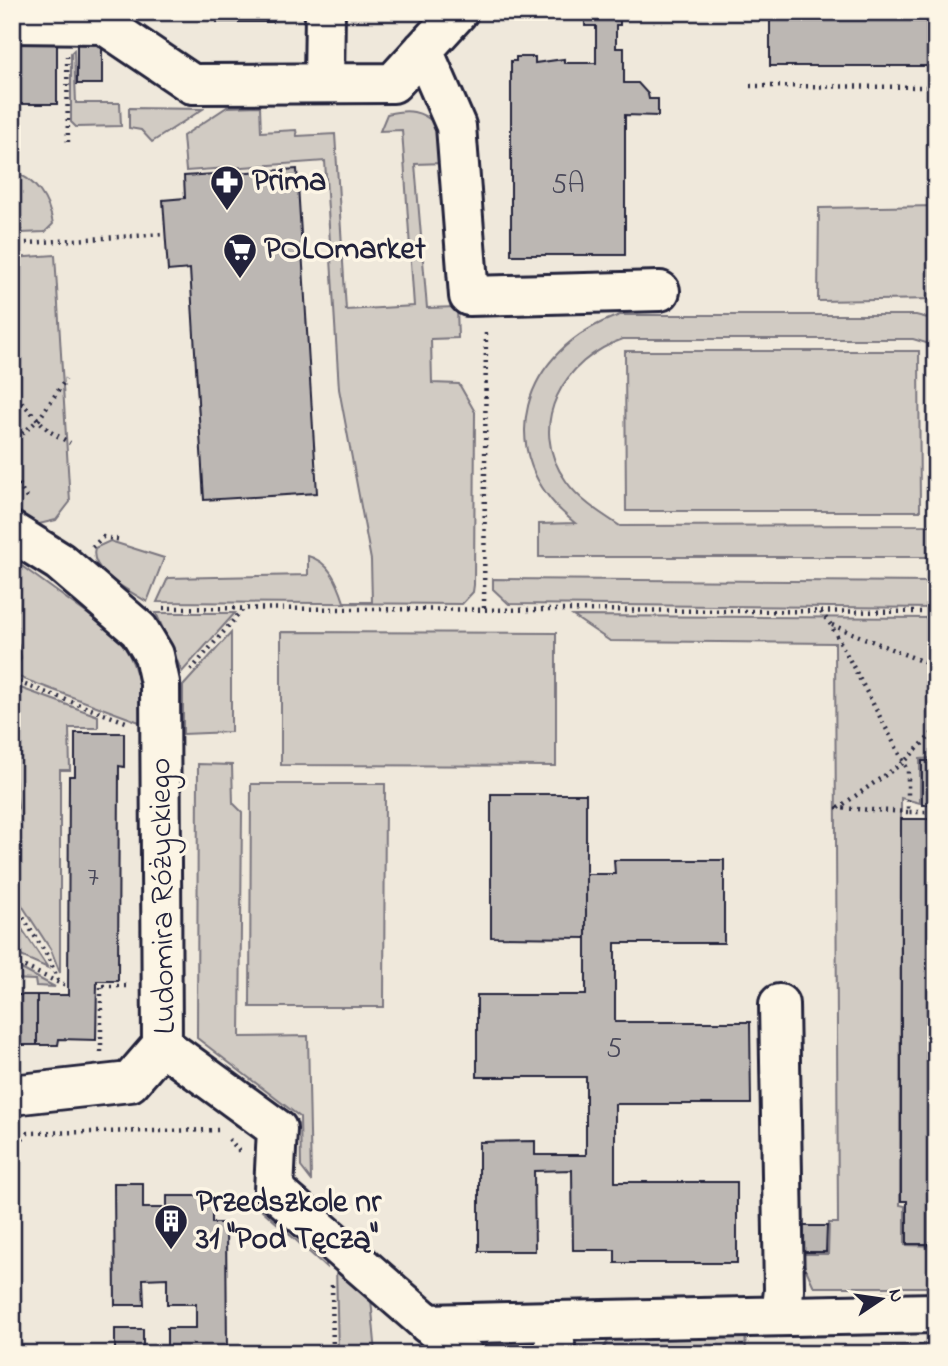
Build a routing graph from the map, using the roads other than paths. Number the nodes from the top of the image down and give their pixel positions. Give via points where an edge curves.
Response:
1 (325, 12) edge
2 (458, 12) edge
3 (12, 23) edge
4 (423, 51) junction
5 (324, 83) junction
6 (660, 291) dead end
7 (12, 531) edge
8 (779, 1004) dead end
9 (162, 1045) junction
10 (12, 1095) edge
11 (936, 1313) edge
12 (781, 1316) junction
13 (428, 1324) junction
14 (555, 1337) edge
15 (463, 1354) edge

1 - 5 street
2 - 4 street
3 - 5 street via 103,24 192,85
4 - 5 street via 393,83
4 - 6 street via 456,126 469,296
7 - 9 street, Ludomira Różyckiego via 60,562 139,630 154,654 160,683
8 - 12 street
9 - 10 street via 130,1083
9 - 13 street, Ludomira Różyckiego via 277,1129 274,1189
11 - 12 street
12 - 14 street
13 - 14 street
13 - 15 street, Ludomira Różyckiego

